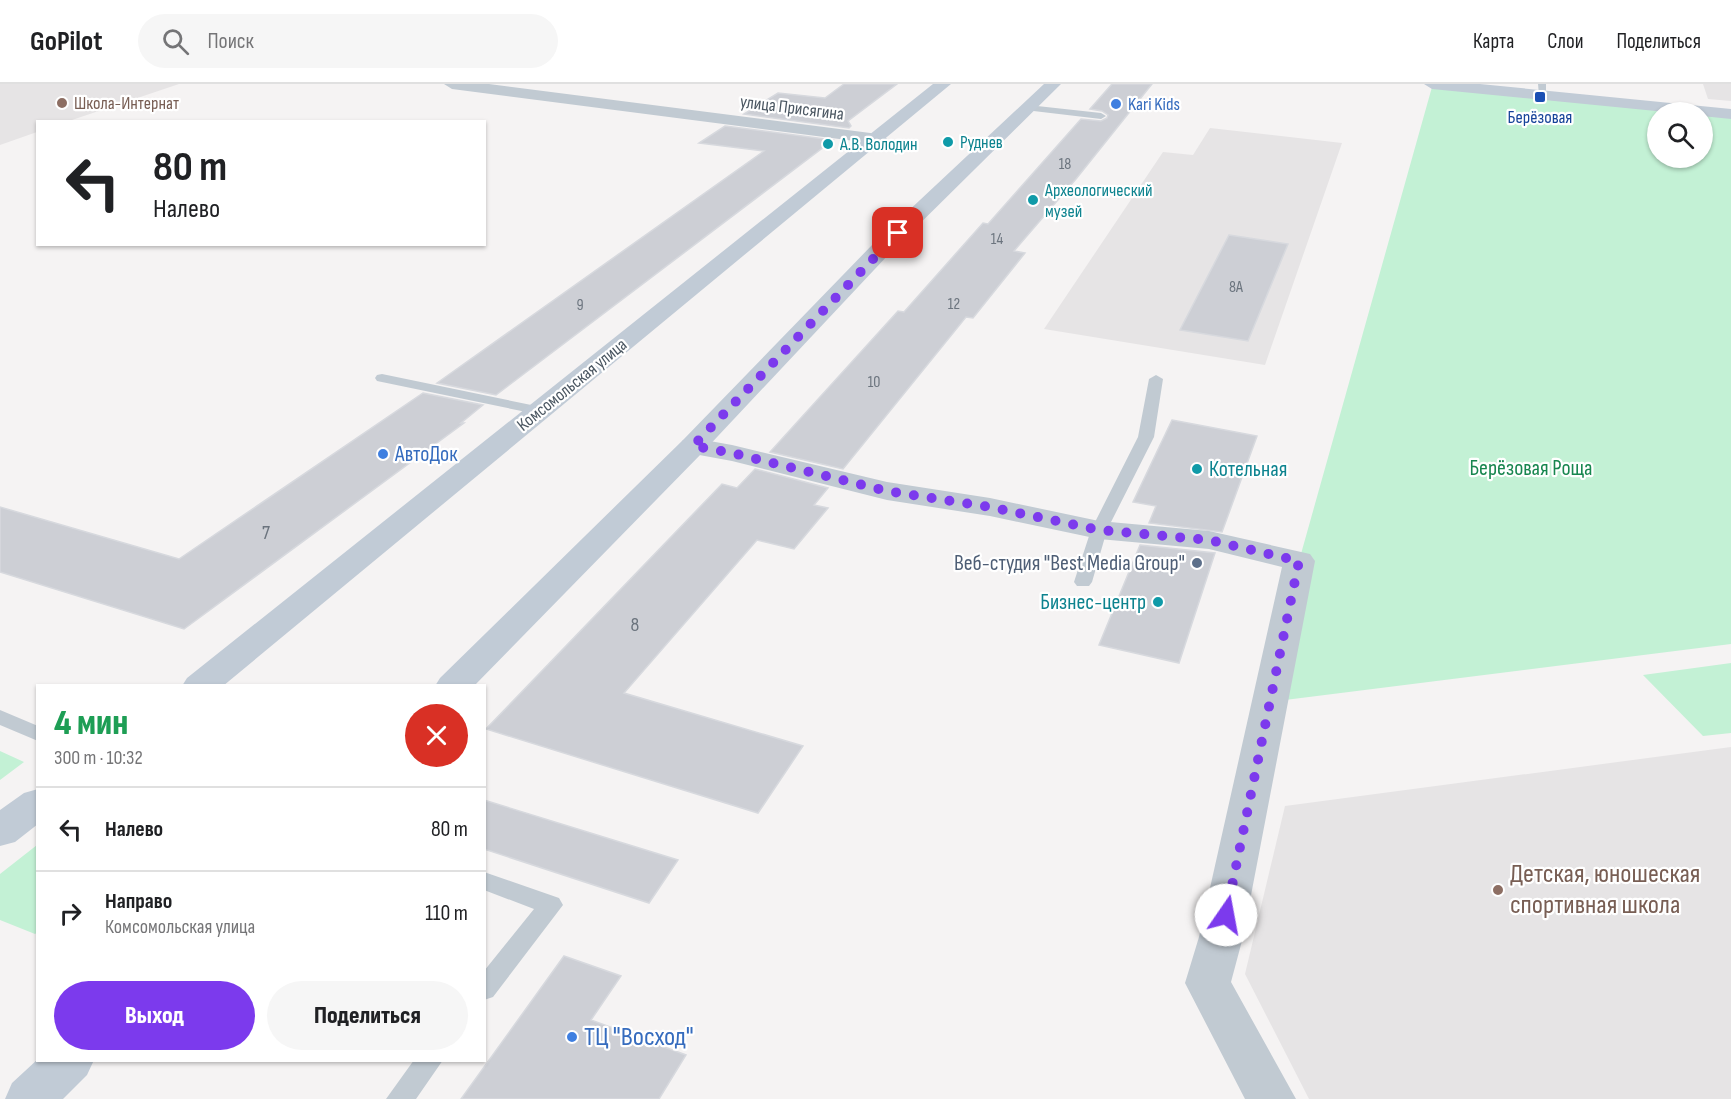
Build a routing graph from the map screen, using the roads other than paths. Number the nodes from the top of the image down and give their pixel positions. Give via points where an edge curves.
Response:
1 (452, 84) edge
2 (943, 84) edge
3 (1053, 84) edge
4 (1432, 84) edge
5 (1542, 90) edge
6 (1028, 108) junction
7 (1731, 114) edge
8 (1101, 116) dead end
9 (878, 139) junction
10 (382, 378) dead end
11 (1156, 380) dead end
12 (541, 411) junction
13 (693, 446) junction
14 (1099, 530) junction
15 (1083, 582) dead end
16 (202, 684) edge
17 (455, 684) edge
18 (0, 717) edge
19 (36, 733) edge
20 (36, 804) edge
21 (0, 831) edge
22 (486, 881) edge
23 (486, 987) edge
24 (68, 1062) edge
25 (428, 1062) edge
26 (30, 1099) edge
27 (400, 1099) edge
28 (1271, 1099) edge

1 - 9 street, улица Присягина
2 - 9 main road, Комсомольская улица
3 - 6 main road
4 - 5 main road
5 - 7 main road
6 - 8 lane
6 - 13 main road via 881,249
9 - 12 main road, Комсомольская улица
10 - 12 lane
11 - 14 lane via 1146,437
12 - 16 main road, Комсомольская улица
13 - 14 street via 887,491
13 - 17 main road
14 - 15 lane
14 - 28 street via 1209,540 1299,561 1221,937 1208,983
18 - 19 lane
20 - 21 main road
22 - 23 lane via 551,905
24 - 26 main road
25 - 27 lane

